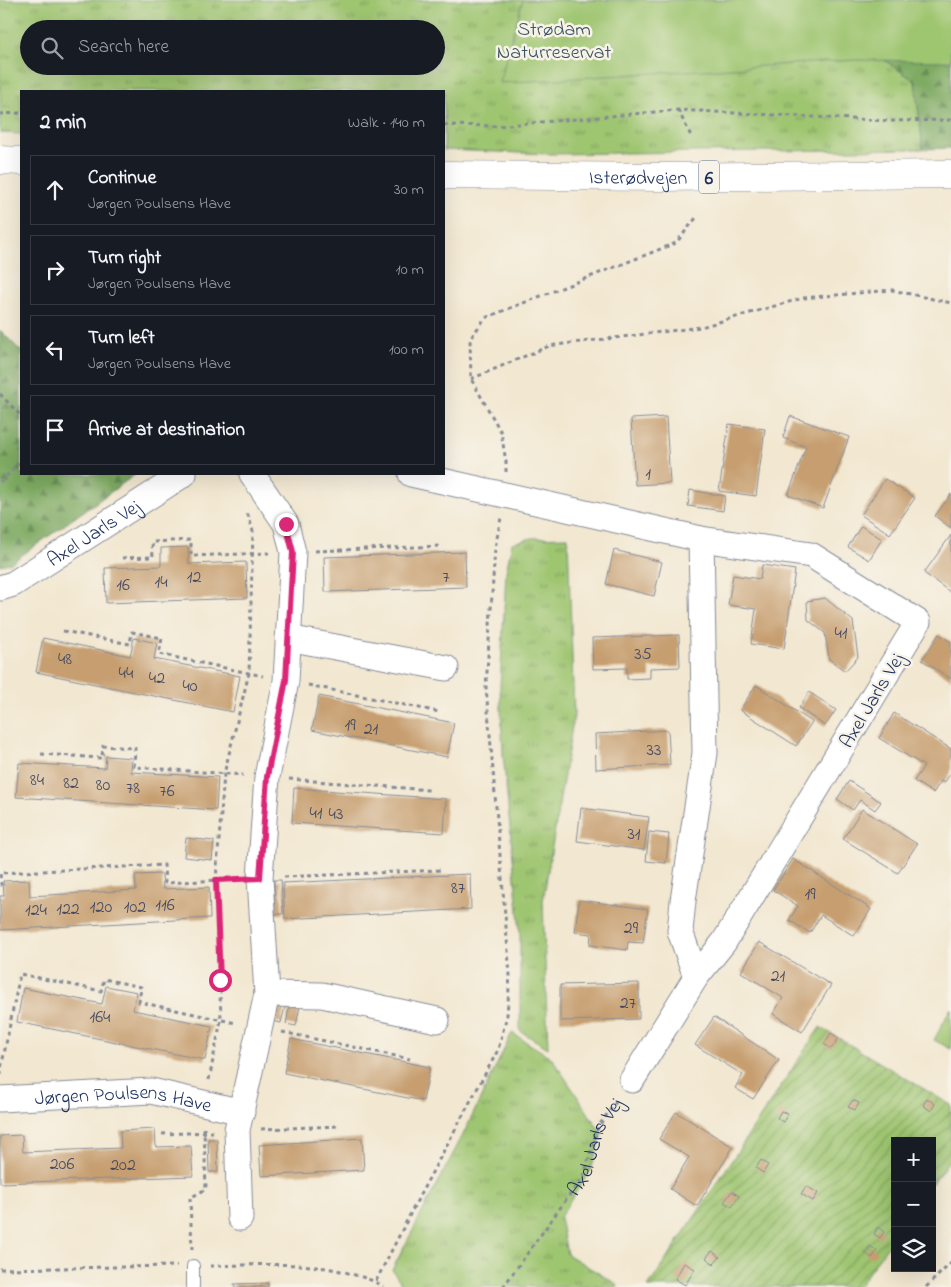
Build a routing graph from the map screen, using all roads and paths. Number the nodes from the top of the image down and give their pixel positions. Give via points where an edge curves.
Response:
1 (678, 110) junction
2 (20, 113) edge
3 (0, 114) edge
4 (951, 120) edge
5 (445, 125) edge
6 (692, 138) dead end
7 (0, 160) edge
8 (20, 161) edge
9 (951, 174) edge
10 (445, 175) edge
11 (696, 218) dead end
12 (951, 303) edge
13 (471, 379) junction
14 (0, 394) edge
15 (20, 415) edge
16 (20, 463) edge
17 (182, 475) edge
18 (253, 475) edge
19 (416, 475) edge
20 (0, 482) edge
21 (505, 494) junction
22 (245, 506) dead end
23 (701, 539) junction
24 (0, 588) edge
25 (63, 630) dead end
26 (288, 638) junction
27 (446, 668) dead end
28 (249, 673) junction
29 (286, 680) junction
30 (439, 712) dead end
31 (41, 754) dead end
32 (224, 774) junction
33 (267, 777) junction
34 (429, 790) dead end
35 (440, 870) dead end
36 (260, 878) junction
37 (216, 880) junction
38 (0, 885) edge
39 (696, 977) junction
40 (267, 994) junction
41 (221, 1020) junction
42 (438, 1020) dead end
43 (260, 1028) junction
44 (410, 1059) dead end
45 (632, 1080) joint
46 (208, 1081) dead end
47 (1, 1099) edge
48 (248, 1121) junction
49 (204, 1124) dead end
50 (340, 1126) dead end
51 (219, 1131) dead end
52 (204, 1132) junction
53 (162, 1134) dead end
54 (240, 1218) dead end
55 (951, 1263) edge
56 (193, 1266) joint
57 (376, 1281) dead end
58 (193, 1287) edge
59 (503, 1287) edge
60 (926, 1287) edge

1 - 4 path via 892,121
1 - 5 path via 497,126
1 - 6 path
2 - 3 path
7 - 8 highway
9 - 10 highway, Isterødvejen / 6
11 - 13 path via 676,243 485,318 470,339
12 - 13 path via 892,290 803,298 701,327 548,346
13 - 21 path via 501,432 506,462
14 - 15 path
16 - 20 path
17 - 24 street, Axel Jarls Vej via 14,584
18 - 26 street, Jørgen Poulsens Have via 286,524 293,552
19 - 21 street, Axel Jarls Vej
21 - 23 street, Axel Jarls Vej
21 - 57 path via 495,548 486,687 510,975 507,1015 498,1050
22 - 28 path, Jørgen Poulsens Have via 253,531
23 - 39 street via 705,753 680,931
23 - 39 street, Axel Jarls Vej via 811,555 918,622 724,942
25 - 28 path via 130,644 132,632 162,638 159,654
26 - 27 street
26 - 29 street, Jørgen Poulsens Have
28 - 29 path
28 - 32 path, Jørgen Poulsens Have
29 - 30 path
29 - 33 street, Jørgen Poulsens Have
31 - 32 path via 102,758 103,746 135,748 134,767
32 - 33 path
32 - 37 path, Jørgen Poulsens Have
33 - 34 path
33 - 36 street, Jørgen Poulsens Have
35 - 36 path
36 - 37 path
36 - 40 street, Jørgen Poulsens Have
37 - 38 path via 164,883 164,865 0,873
37 - 41 path, Jørgen Poulsens Have
39 - 45 street, Axel Jarls Vej
40 - 42 street via 322,995
40 - 43 street, Jørgen Poulsens Have
41 - 43 path
41 - 46 path, Jørgen Poulsens Have
41 - 47 path via 138,1002 141,987 104,979 101,991 20,974 1,1069
43 - 44 path
43 - 48 street, Jørgen Poulsens Have
45 - 59 path, Axel Jarls Vej via 598,1127 584,1175
47 - 48 street, Jørgen Poulsens Have via 151,1090
48 - 50 path
48 - 54 street, Jørgen Poulsens Have via 237,1130
49 - 52 path, Jørgen Poulsens Have
51 - 52 path, Jørgen Poulsens Have
52 - 53 path, Jørgen Poulsens Have
52 - 56 path, Jørgen Poulsens Have via 206,1189 190,1198
55 - 60 path
56 - 58 lane

